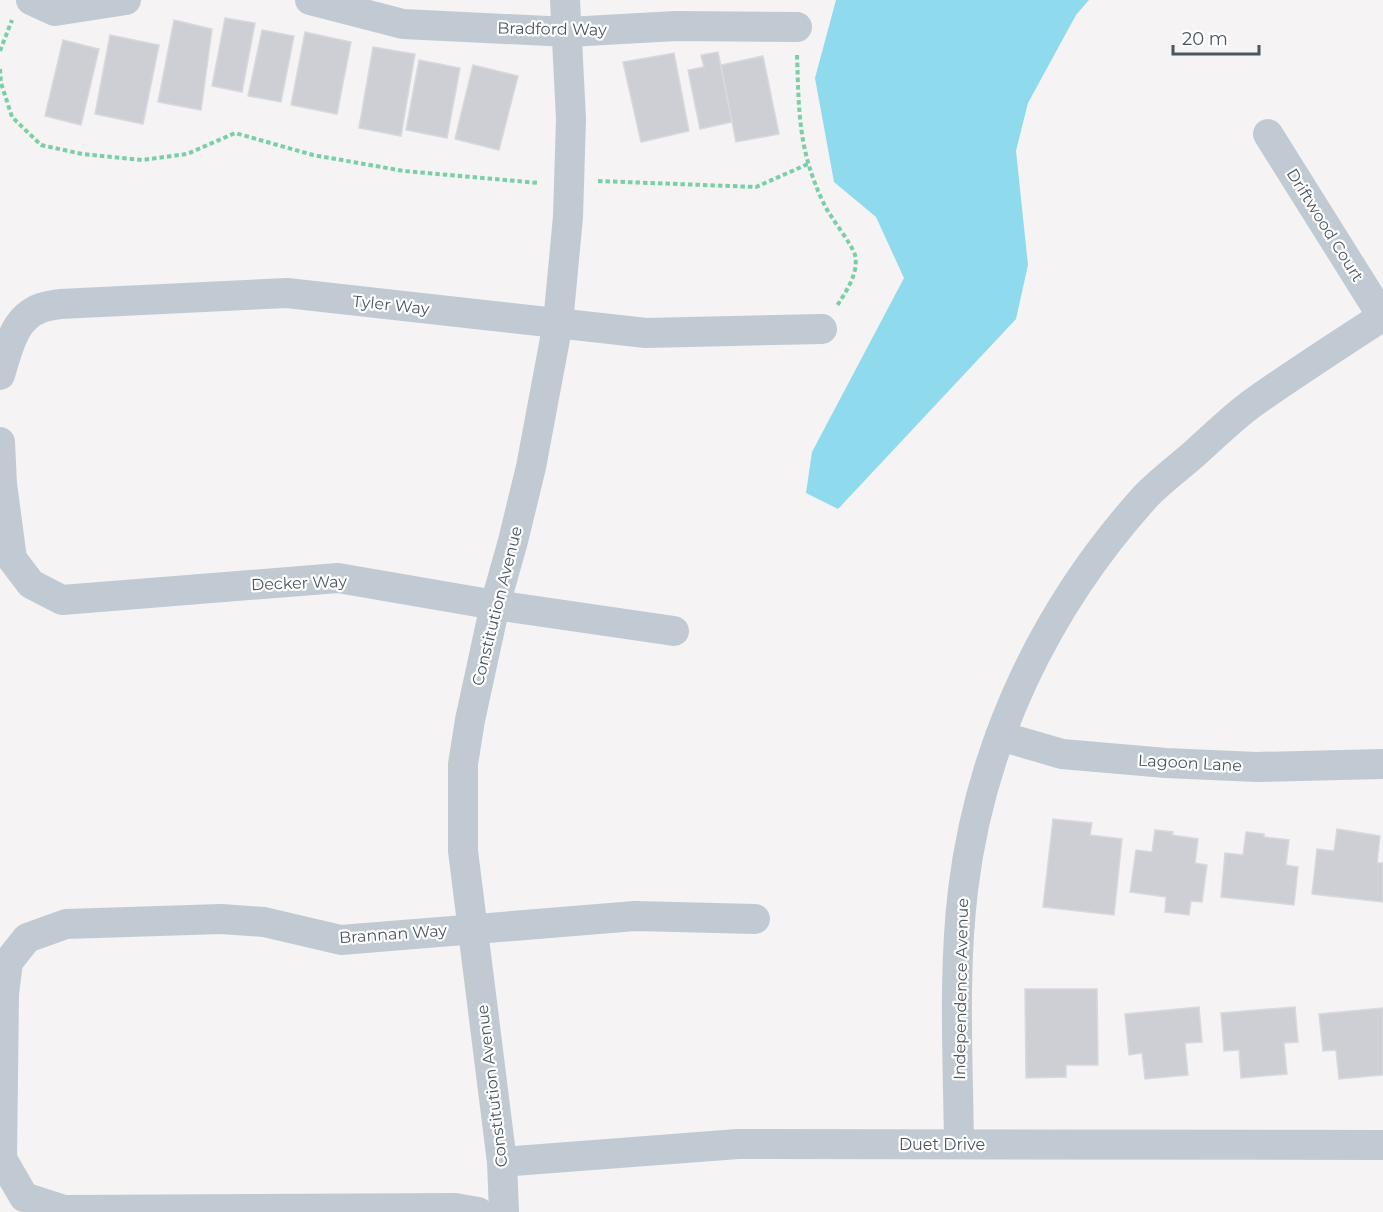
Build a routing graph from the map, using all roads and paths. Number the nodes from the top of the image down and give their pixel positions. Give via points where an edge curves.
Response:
1 (31, 0) edge
2 (126, 0) edge
3 (310, 0) edge
4 (565, 0) edge
5 (797, 27) joint
6 (568, 32) junction
7 (0, 69) edge
8 (1268, 134) dead end
9 (808, 164) junction
10 (569, 181) junction
11 (1383, 316) edge
12 (558, 323) junction
13 (822, 329) joint
14 (0, 375) edge
15 (0, 442) edge
16 (495, 605) junction
17 (674, 631) dead end
18 (1000, 736) junction
19 (1383, 764) edge
20 (755, 919) dead end
21 (472, 929) junction
22 (959, 1144) junction
23 (1383, 1145) edge
24 (502, 1162) junction
25 (478, 1212) edge
26 (504, 1212) edge

1 - 2 street via 55,11
3 - 6 street, Bradford Way via 403,24
4 - 6 street, Constitution Avenue
5 - 6 street, Bradford Way via 676,26
5 - 9 path via 797,98
6 - 10 street, Constitution Avenue
7 - 10 path via 12,117 41,145 82,154 142,160 187,154 235,133 313,155 404,171 536,183
8 - 11 street, Driftwood Court
9 - 10 path via 756,186
9 - 13 path via 824,204 855,255 853,280
10 - 12 street, Constitution Avenue
11 - 18 street, Independence Avenue via 1249,406 1146,496 1061,607 1028,667
12 - 13 street, Tyler Way via 646,333
12 - 14 street, Tyler Way via 287,293 60,304 40,308 23,320 13,333
12 - 16 street, Constitution Avenue via 531,467
15 - 16 street, Decker Way via 12,560 31,584 62,600 338,578
16 - 17 street, Decker Way
16 - 21 street, Constitution Avenue via 463,764 463,851
18 - 19 street, Lagoon Lane via 1062,754 1166,764
18 - 22 street, Independence Avenue via 976,817 963,890 958,981
20 - 21 street, Brannan Way via 635,916
21 - 24 street, Constitution Avenue
21 - 25 street, Brannan Way via 341,940 264,922 221,919 66,924 27,938 8,962 4,994 2,1159 24,1197 64,1210 455,1208
22 - 23 street, Duet Drive
22 - 24 street, Duet Drive via 738,1144
24 - 26 street, Constitution Avenue

